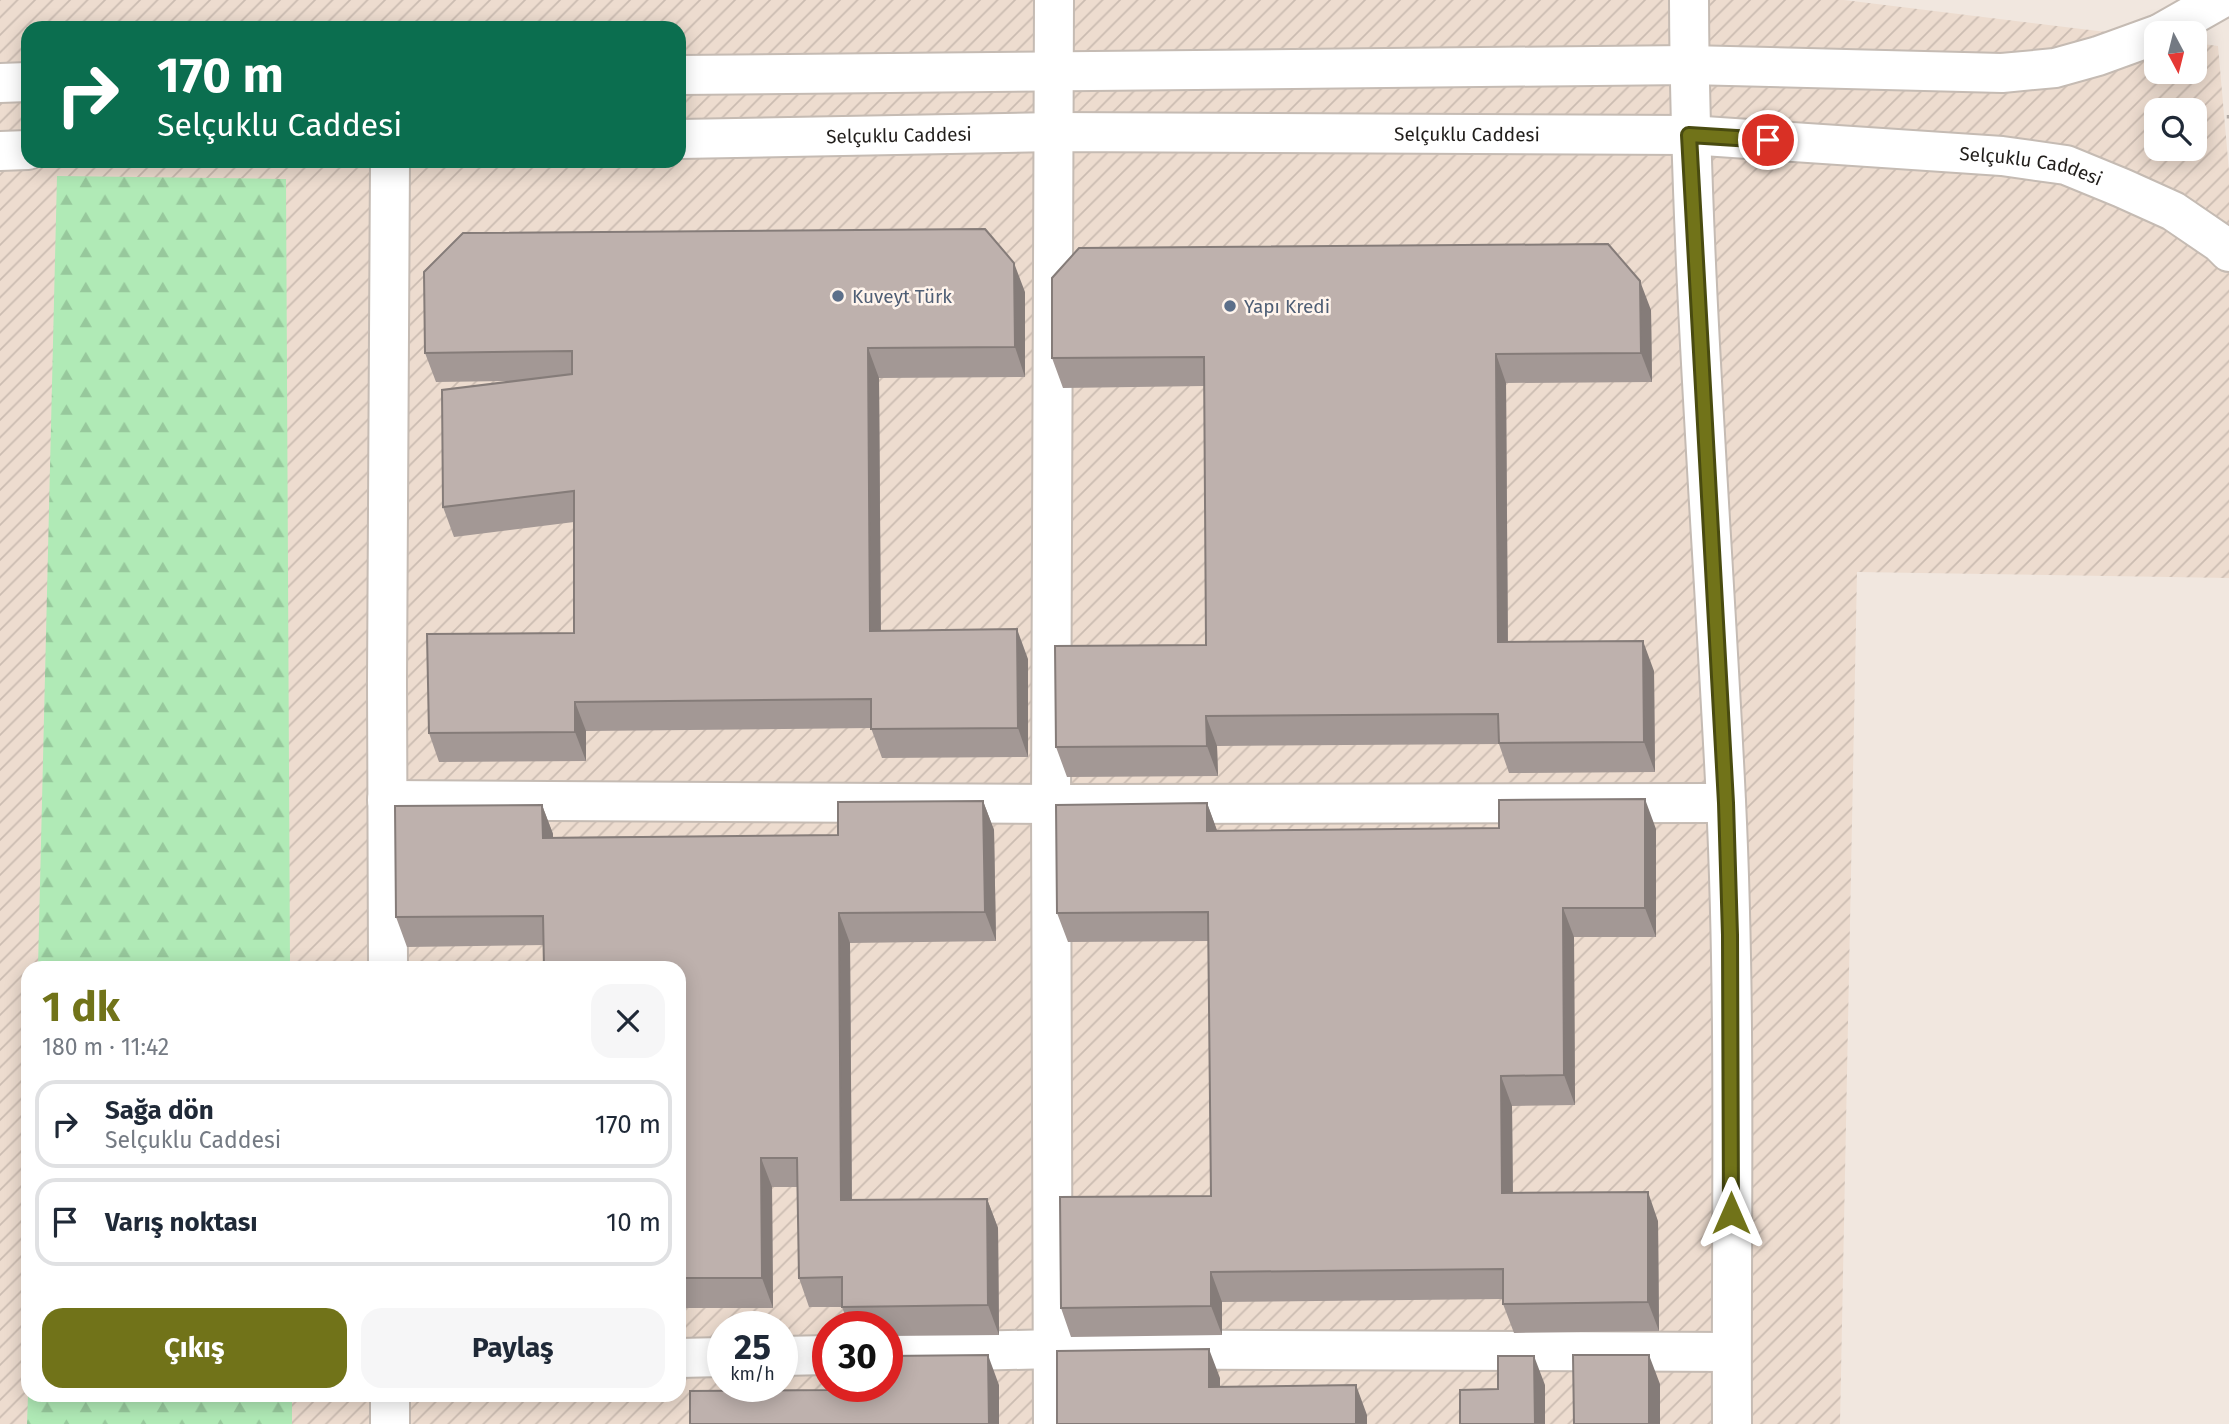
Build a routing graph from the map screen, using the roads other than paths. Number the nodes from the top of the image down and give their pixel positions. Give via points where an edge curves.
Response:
1 (1054, 0) edge
2 (1689, 0) edge
3 (2219, 0) edge
4 (2181, 21) edge
5 (2144, 39) edge
6 (1689, 65) junction
7 (1055, 70) junction
8 (686, 75) edge
9 (21, 82) edge
10 (0, 83) edge
11 (1054, 132) junction
12 (1689, 135) junction
13 (686, 139) edge
14 (21, 150) edge
15 (0, 151) edge
16 (390, 168) edge
17 (2229, 253) edge
18 (387, 800) junction
19 (1726, 803) junction
20 (1051, 804) junction
21 (388, 961) edge
22 (1053, 1349) junction
23 (1731, 1352) junction
24 (903, 1353) edge
25 (707, 1357) edge
26 (686, 1358) edge
27 (390, 1402) edge
28 (390, 1424) edge
29 (1053, 1424) edge
30 (1732, 1424) edge

1 - 7 street
2 - 6 street
3 - 4 street
5 - 6 street via 2054,68 2002,73
6 - 7 street
6 - 12 street
7 - 8 street
7 - 11 street
9 - 10 street
11 - 12 street, Selçuklu Caddesi
11 - 13 street, Selçuklu Caddesi
11 - 20 street
12 - 17 street, Selçuklu Caddesi via 2002,156 2066,165 2173,211
12 - 19 street
14 - 15 street
16 - 18 street
18 - 20 street
18 - 21 street
19 - 20 street
19 - 23 street
20 - 22 street
22 - 23 street
22 - 24 street
22 - 29 street
23 - 30 street
25 - 26 street
27 - 28 street

